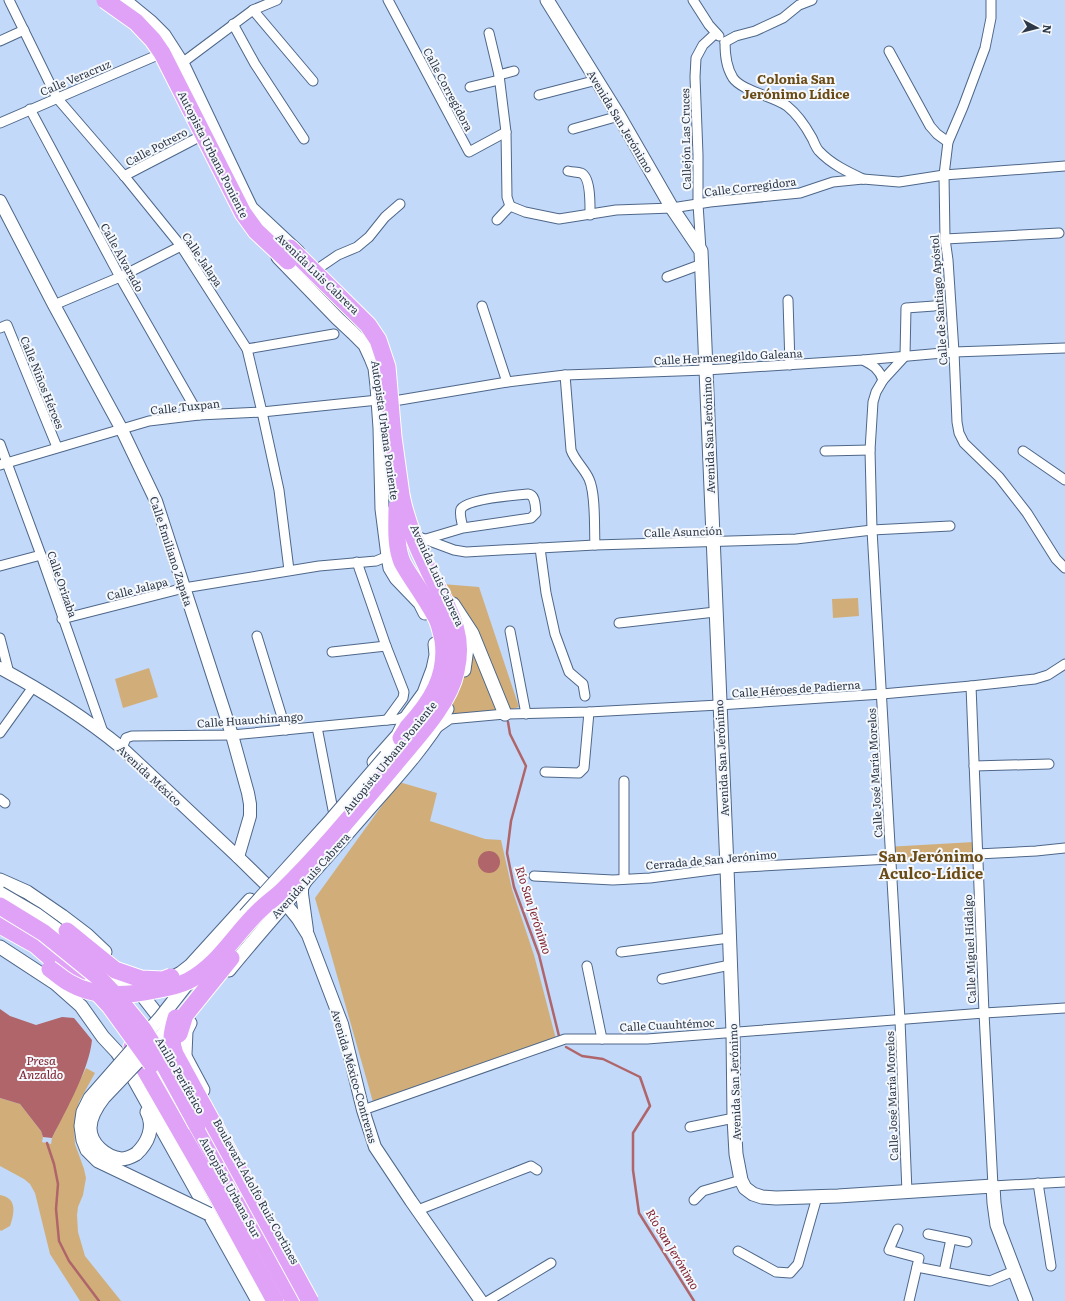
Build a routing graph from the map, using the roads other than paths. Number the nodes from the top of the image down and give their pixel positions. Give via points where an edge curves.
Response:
1 (9, 0) edge
2 (100, 0) edge
3 (105, 0) edge
4 (124, 0) edge
5 (277, 0) edge
6 (388, 0) edge
7 (547, 0) edge
8 (693, 0) edge
9 (812, 0) edge
10 (991, 0) edge
11 (128, 4) edge
12 (256, 6) edge
13 (127, 20) junction
14 (233, 24) junction
15 (24, 30) junction
16 (489, 33) dead end
17 (716, 33) junction
18 (0, 41) edge
19 (724, 42) junction
20 (889, 51) dead end
21 (160, 54) junction
22 (182, 63) junction
23 (514, 71) dead end
24 (499, 78) junction
25 (597, 80) junction
26 (313, 81) dead end
27 (470, 87) dead end
28 (539, 95) dead end
29 (57, 98) junction
30 (30, 109) junction
31 (619, 116) junction
32 (0, 122) edge
33 (573, 129) dead end
34 (506, 132) junction
35 (199, 137) junction
36 (304, 138) dead end
37 (948, 142) junction
38 (1065, 166) edge
39 (568, 171) dead end
40 (944, 175) junction
41 (124, 176) junction
42 (863, 179) junction
43 (0, 201) edge
44 (400, 204) dead end
45 (698, 204) junction
46 (510, 206) junction
47 (672, 208) junction
48 (590, 215) junction
49 (497, 220) dead end
50 (1059, 233) dead end
51 (945, 239) junction
52 (181, 246) junction
53 (701, 251) junction
54 (702, 264) junction
55 (316, 270) junction
56 (120, 277) junction
57 (667, 278) dead end
58 (788, 300) dead end
59 (54, 305) junction
60 (482, 306) dead end
61 (934, 306) dead end
62 (4, 326) edge
63 (334, 334) dead end
64 (1065, 348) edge
65 (247, 349) junction
66 (954, 352) junction
67 (905, 356) junction
68 (863, 360) junction
69 (790, 365) junction
70 (706, 370) junction
71 (565, 375) junction
72 (883, 380) junction
73 (507, 382) junction
74 (378, 400) junction
75 (394, 401) junction
76 (262, 412) junction
77 (199, 414) junction
78 (121, 428) junction
79 (0, 444) edge
80 (57, 447) junction
81 (870, 450) junction
82 (825, 451) dead end
83 (1023, 451) dead end
84 (4, 464) edge
85 (1065, 480) edge
86 (396, 507) junction
87 (950, 526) dead end
88 (462, 528) junction
89 (872, 530) junction
90 (422, 538) junction
91 (712, 542) junction
92 (595, 545) junction
93 (540, 548) junction
94 (41, 555) junction
95 (357, 562) junction
96 (389, 562) junction
97 (0, 566) edge
98 (1065, 568) edge
99 (289, 570) junction
100 (184, 588) junction
101 (453, 604) junction
102 (715, 612) junction
103 (62, 619) junction
104 (619, 623) dead end
105 (510, 631) dead end
106 (257, 636) dead end
107 (0, 638) edge
108 (386, 646) junction
109 (332, 652) dead end
110 (1065, 664) edge
111 (5, 670) edge
112 (461, 682) junction
113 (971, 686) junction
114 (33, 687) junction
115 (882, 694) junction
116 (585, 696) dead end
117 (719, 704) junction
118 (589, 712) junction
119 (505, 714) junction
120 (526, 714) junction
121 (387, 720) junction
122 (2, 727) edge
123 (317, 727) junction
124 (286, 730) junction
125 (403, 730) junction
126 (103, 732) junction
127 (433, 732) junction
128 (232, 735) junction
129 (122, 748) junction
130 (1049, 764) dead end
131 (974, 766) junction
132 (545, 772) dead end
133 (624, 781) dead end
134 (333, 810) junction
135 (309, 835) junction
136 (1065, 848) edge
137 (977, 854) junction
138 (238, 856) junction
139 (327, 858) junction
140 (890, 858) junction
141 (727, 868) junction
142 (534, 876) dead end
143 (306, 879) junction
144 (624, 879) junction
145 (0, 880) edge
146 (265, 883) junction
147 (0, 888) edge
148 (0, 893) edge
149 (0, 898) edge
150 (282, 898) junction
151 (0, 906) edge
152 (0, 917) edge
153 (0, 925) edge
154 (0, 933) edge
155 (308, 935) junction
156 (729, 938) junction
157 (0, 947) edge
158 (621, 952) dead end
159 (112, 959) junction
160 (730, 965) junction
161 (587, 966) dead end
162 (196, 973) junction
163 (662, 979) dead end
164 (132, 982) junction
165 (1065, 1008) edge
166 (136, 1009) junction
167 (984, 1013) junction
168 (176, 1018) junction
169 (900, 1020) junction
170 (733, 1033) junction
171 (602, 1039) junction
172 (185, 1054) junction
173 (134, 1080) junction
174 (363, 1110) junction
175 (734, 1118) junction
176 (196, 1125) junction
177 (690, 1127) dead end
178 (537, 1170) dead end
179 (741, 1180) junction
180 (1065, 1182) edge
181 (1038, 1183) junction
182 (993, 1186) junction
183 (907, 1192) junction
184 (217, 1195) junction
185 (816, 1197) junction
186 (694, 1200) dead end
187 (418, 1210) junction
188 (209, 1214) junction
189 (898, 1229) dead end
190 (928, 1234) dead end
191 (951, 1239) junction
192 (967, 1242) dead end
193 (738, 1251) dead end
194 (551, 1263) dead end
195 (1051, 1266) dead end
196 (917, 1267) junction
197 (1014, 1271) junction
198 (944, 1272) junction
199 (258, 1301) edge
200 (263, 1301) edge
201 (275, 1301) edge
202 (286, 1301) edge
203 (294, 1301) edge
204 (304, 1301) edge
205 (310, 1301) edge
206 (317, 1301) edge
207 (481, 1301) edge
208 (488, 1301) edge
209 (909, 1301) edge
210 (1026, 1301) edge

1 - 15 street, Calle Jalapa
2 - 13 main road, Avenida Luis Cabrera
3 - 86 highway, Autopista Urbana Poniente, bridge via 136,22 162,53 248,221 370,344 380,368
4 - 11 main road, Avenida Luis Cabrera
5 - 12 street
6 - 34 street, Calle Corregidora via 469,152
7 - 25 main road, Avenida San Jerónimo
8 - 17 street
9 - 19 street via 799,5 783,18
10 - 37 street, Calle de Santiago Apóstol via 991,18 985,48
11 - 13 main road
11 - 22 main road, Avenida Luis Cabrera via 164,35
11 - 150 highway, Autopista Urbana Poniente, bridge via 162,35 184,68 250,208 368,325 378,340 387,367 397,474 404,509 415,542 457,629 457,670 442,703 416,738
12 - 14 street
12 - 26 street
13 - 21 main road, Avenida Luis Cabrera
14 - 22 street
14 - 36 street via 255,64
15 - 18 street
15 - 29 street, Calle Jalapa
16 - 24 street
17 - 19 street
17 - 45 street, Callejón Las Cruces via 703,45 696,58
19 - 42 street via 724,55 734,79 747,88 788,106 799,118 818,151 839,167
20 - 37 street via 930,126
21 - 29 street, Calle Veracruz
21 - 35 main road, Avenida Luis Cabrera
22 - 55 main road, Avenida Luis Cabrera via 251,208
23 - 24 street
24 - 27 street
24 - 34 street
25 - 28 street
25 - 31 main road, Avenida San Jerónimo
29 - 30 street, Calle Veracruz
29 - 41 street, Calle Jalapa
30 - 32 street, Calle Veracruz
30 - 56 street, Calle Alvarado
31 - 33 street
31 - 47 main road, Avenida San Jerónimo
34 - 46 street via 507,197
35 - 41 street, Calle Potrero
35 - 74 main road, Avenida Luis Cabrera via 226,192 246,224 365,345 375,368
37 - 40 street, Calle de Santiago Apóstol
38 - 40 street, Calle Corregidora
39 - 48 street via 581,173 586,177
40 - 42 street, Calle Corregidora via 900,182
40 - 51 street, Calle de Santiago Apóstol
41 - 52 street, Calle Jalapa
42 - 45 street, Calle Corregidora via 833,182 800,193
43 - 59 street, Calle Emiliano Zapata
44 - 55 street via 385,217 370,237
45 - 47 street, Calle Corregidora
45 - 53 street, Callejón Las Cruces
46 - 48 street, Calle Corregidora via 531,214 559,219
46 - 49 street
47 - 48 street, Calle Corregidora via 616,210
47 - 53 main road, Avenida San Jerónimo
50 - 51 street
51 - 66 street, Calle de Santiago Apóstol
52 - 56 street
52 - 65 street, Calle Jalapa
53 - 54 main road, Avenida San Jerónimo
54 - 57 street
54 - 70 main road, Avenida San Jerónimo
55 - 75 main road, Avenida Luis Cabrera via 359,313 382,341 390,370
56 - 59 street
56 - 77 street, Calle Alvarado
58 - 69 street
59 - 78 street, Calle Emiliano Zapata
60 - 73 street
61 - 67 street via 906,308
62 - 80 street, Calle Niños Héroes
63 - 65 street
64 - 66 street, Calle Hermenegildo Galeana
65 - 76 street, Calle Jalapa
66 - 67 street, Calle Hermenegildo Galeana
66 - 98 street, Calle de Santiago Apóstol via 957,422 964,443 999,477 1027,513 1056,559
67 - 68 street, Calle Hermenegildo Galeana
67 - 72 street, Calle José María Morelos
68 - 69 street, Calle Hermenegildo Galeana
68 - 72 street via 873,364 880,371
69 - 70 street, Calle Hermenegildo Galeana
70 - 71 street, Calle Hermenegildo Galeana
70 - 91 main road, Avenida San Jerónimo
71 - 73 street, Calle Hermenegildo Galeana
71 - 92 street via 571,450 590,479
72 - 81 street, Calle José María Morelos via 873,402
73 - 75 street, Calle Hermenegildo Galeana
74 - 76 street, Calle Tuxpan
74 - 86 main road, Avenida Luis Cabrera via 380,428
75 - 86 main road, Avenida Luis Cabrera via 401,469
76 - 77 street, Calle Tuxpan
76 - 99 street, Calle Jalapa via 279,490
77 - 78 street, Calle Tuxpan
78 - 80 street, Calle Tuxpan
78 - 100 street, Calle Emiliano Zapata via 156,500
79 - 84 street, Calle Orizaba
80 - 84 street, Calle Tuxpan
81 - 82 street
81 - 89 street, Calle José María Morelos
83 - 85 street
84 - 94 street, Calle Orizaba
86 - 90 main road, Avenida Luis Cabrera
86 - 96 main road, Avenida Luis Cabrera
86 - 125 highway, bridge via 397,539 402,563 437,619 444,648 444,662 435,691 418,715
86 - 147 highway, Autopista Urbana Poniente, bridge via 415,558 450,630 451,656 445,683 432,705 334,823 198,966 184,974 163,980 141,979 114,970 42,912
87 - 89 street, Calle Asunción
88 - 88 street via 531,518 536,513 533,497 531,494 520,494 468,504 460,511
88 - 90 street
89 - 91 street, Calle Asunción via 796,539
89 - 115 street, Calle José María Morelos
90 - 93 street, Calle Asunción via 466,552
90 - 101 main road, Avenida Luis Cabrera
91 - 92 street, Calle Asunción
91 - 102 main road, Avenida San Jerónimo
92 - 93 street, Calle Asunción
93 - 116 street via 554,634 569,672 583,684
94 - 97 street
94 - 103 street, Calle Orizaba
95 - 96 street, Calle Jalapa
95 - 99 street, Calle Jalapa
95 - 108 street
96 - 125 main road, Avenida Luis Cabrera via 396,578 420,603 435,641 436,655 430,679
96 - 125 main road, Avenida Luis Cabrera via 427,594 444,624 448,642 445,670 437,692 428,707
99 - 100 street, Calle Jalapa
100 - 103 street, Calle Jalapa
100 - 128 street, Calle Emiliano Zapata
101 - 112 main road, Avenida Luis Cabrera via 465,634 467,648
101 - 119 main road via 472,633
102 - 104 street
102 - 117 main road, Avenida San Jerónimo
103 - 126 street, Calle Orizaba
105 - 120 street
106 - 124 street
107 - 111 street
108 - 109 street
108 - 121 street via 404,692 403,698
110 - 113 street, Calle Héroes de Padierna via 1048,675 1035,679
111 - 114 street, Avenida México
112 - 127 main road, Avenida Luis Cabrera
112 - 168 main road via 407,760 217,967
113 - 115 street, Calle Héroes de Padierna
113 - 131 street, Calle Miguel Hidalgo
114 - 122 street
114 - 126 street, Avenida México
115 - 117 street, Calle Héroes de Padierna
115 - 140 street, Calle José María Morelos
117 - 118 street, Calle Héroes de Padierna
117 - 141 main road, Avenida San Jerónimo
118 - 120 street, Calle Héroes de Padierna
118 - 132 street via 582,771
119 - 120 street, Calle Héroes de Padierna
119 - 127 street, Calle Héroes de Padierna via 450,719
121 - 123 street, Calle Huauchinango
121 - 125 street, Calle Huauchinango via 399,719
123 - 124 street, Calle Huauchinango
123 - 134 street
124 - 128 street, Calle Huauchinango
125 - 134 main road, Avenida Luis Cabrera
125 - 162 main road, Avenida Luis Cabrera, bridge via 386,756
126 - 129 street, Avenida México
127 - 139 main road, Avenida Luis Cabrera
128 - 129 street, Calle Huauchinango via 132,736 126,738
128 - 138 street, Calle Emiliano Zapata via 250,804 250,816
129 - 138 street, Avenida México
130 - 131 street
131 - 137 street, Calle Miguel Hidalgo
133 - 144 street
134 - 135 main road, Avenida Luis Cabrera
135 - 139 main road via 307,851 317,858
135 - 146 main road, Avenida Luis Cabrera
136 - 137 street
137 - 167 street, Calle Miguel Hidalgo
138 - 146 street, Avenida México
139 - 143 main road, Avenida Luis Cabrera
140 - 141 street, Cerrada de San Jerónimo
140 - 169 street, Calle José María Morelos
141 - 144 street, Cerrada de San Jerónimo
141 - 156 main road, Avenida San Jerónimo
142 - 144 street, Cerrada de San Jerónimo
143 - 150 main road, Avenida Luis Cabrera
143 - 155 street via 302,894
145 - 159 main road, Boulevard Adolfo Ruiz Cortines via 27,892 62,916
146 - 150 street, Avenida México
146 - 164 main road, Avenida Luis Cabrera via 201,956 182,973 168,981
148 - 162 main road, bridge via 70,938 121,982 133,987 169,984
149 - 166 highway, Anillo Periférico via 49,927 114,982
150 - 154 highway, bridge via 259,911 219,957 198,975 181,984 148,992 109,995 78,987
150 - 155 street, Avenida México-Contreras
150 - 172 main road, Avenida Luis Cabrera via 199,1006 186,1031
150 - 176 highway, bridge via 193,1004 181,1024 178,1036 178,1062 191,1100
151 - 176 highway, Autopista Urbana Sur, bridge via 44,932 118,997 155,1048
152 - 202 highway, Autopista Urbana Sur, bridge via 39,940 90,983 146,1054
153 - 184 highway via 36,945 85,987 134,1050
155 - 174 street, Avenida México-Contreras via 342,1024
156 - 158 street
156 - 160 main road, Avenida San Jerónimo
157 - 173 main road via 56,983 81,1006 117,1052
159 - 164 main road, Boulevard Adolfo Ruiz Cortines
159 - 166 highway
160 - 163 street
160 - 170 main road, Avenida San Jerónimo
161 - 171 street
162 - 188 main road, Avenida Luis Cabrera, bridge via 90,1098 83,1112 81,1126 86,1150 98,1161
164 - 172 main road, Boulevard Adolfo Ruiz Cortines
165 - 167 street, Calle Cuauhtémoc
166 - 204 highway, Anillo Periférico via 163,1042
167 - 169 street, Calle Cuauhtémoc
167 - 182 street, Calle Miguel Hidalgo
168 - 173 main road, bridge via 104,1097 91,1118 90,1129 98,1147 108,1155 122,1159 136,1154 147,1141 151,1127
168 - 205 highway, bridge via 172,1031 175,1054
169 - 170 street, Calle Cuauhtémoc
169 - 183 street, Calle José María Morelos
170 - 171 street, Calle Cuauhtémoc via 647,1039
170 - 175 main road, Avenida San Jerónimo
171 - 174 street, Calle Cuauhtémoc via 565,1039
172 - 206 main road, Boulevard Adolfo Ruiz Cortines via 227,1137
173 - 188 main road
174 - 187 street, Avenida México-Contreras via 375,1147
175 - 177 street
175 - 179 main road, Avenida San Jerónimo via 736,1154
176 - 203 highway, Autopista Urbana Sur
178 - 187 street via 531,1166
179 - 185 main road via 745,1188 762,1197
179 - 186 street via 703,1191
180 - 181 street
181 - 182 street
181 - 195 street
182 - 183 main road
182 - 197 main road via 997,1225
183 - 185 main road
184 - 200 highway
184 - 201 highway
185 - 193 street via 798,1264 790,1273 776,1272
187 - 207 street, Avenida México-Contreras
188 - 199 main road
189 - 196 street via 889,1250 919,1258
190 - 191 street
191 - 192 street
191 - 198 street
194 - 208 street
196 - 198 street
196 - 209 street
197 - 198 street via 990,1281
197 - 210 main road

